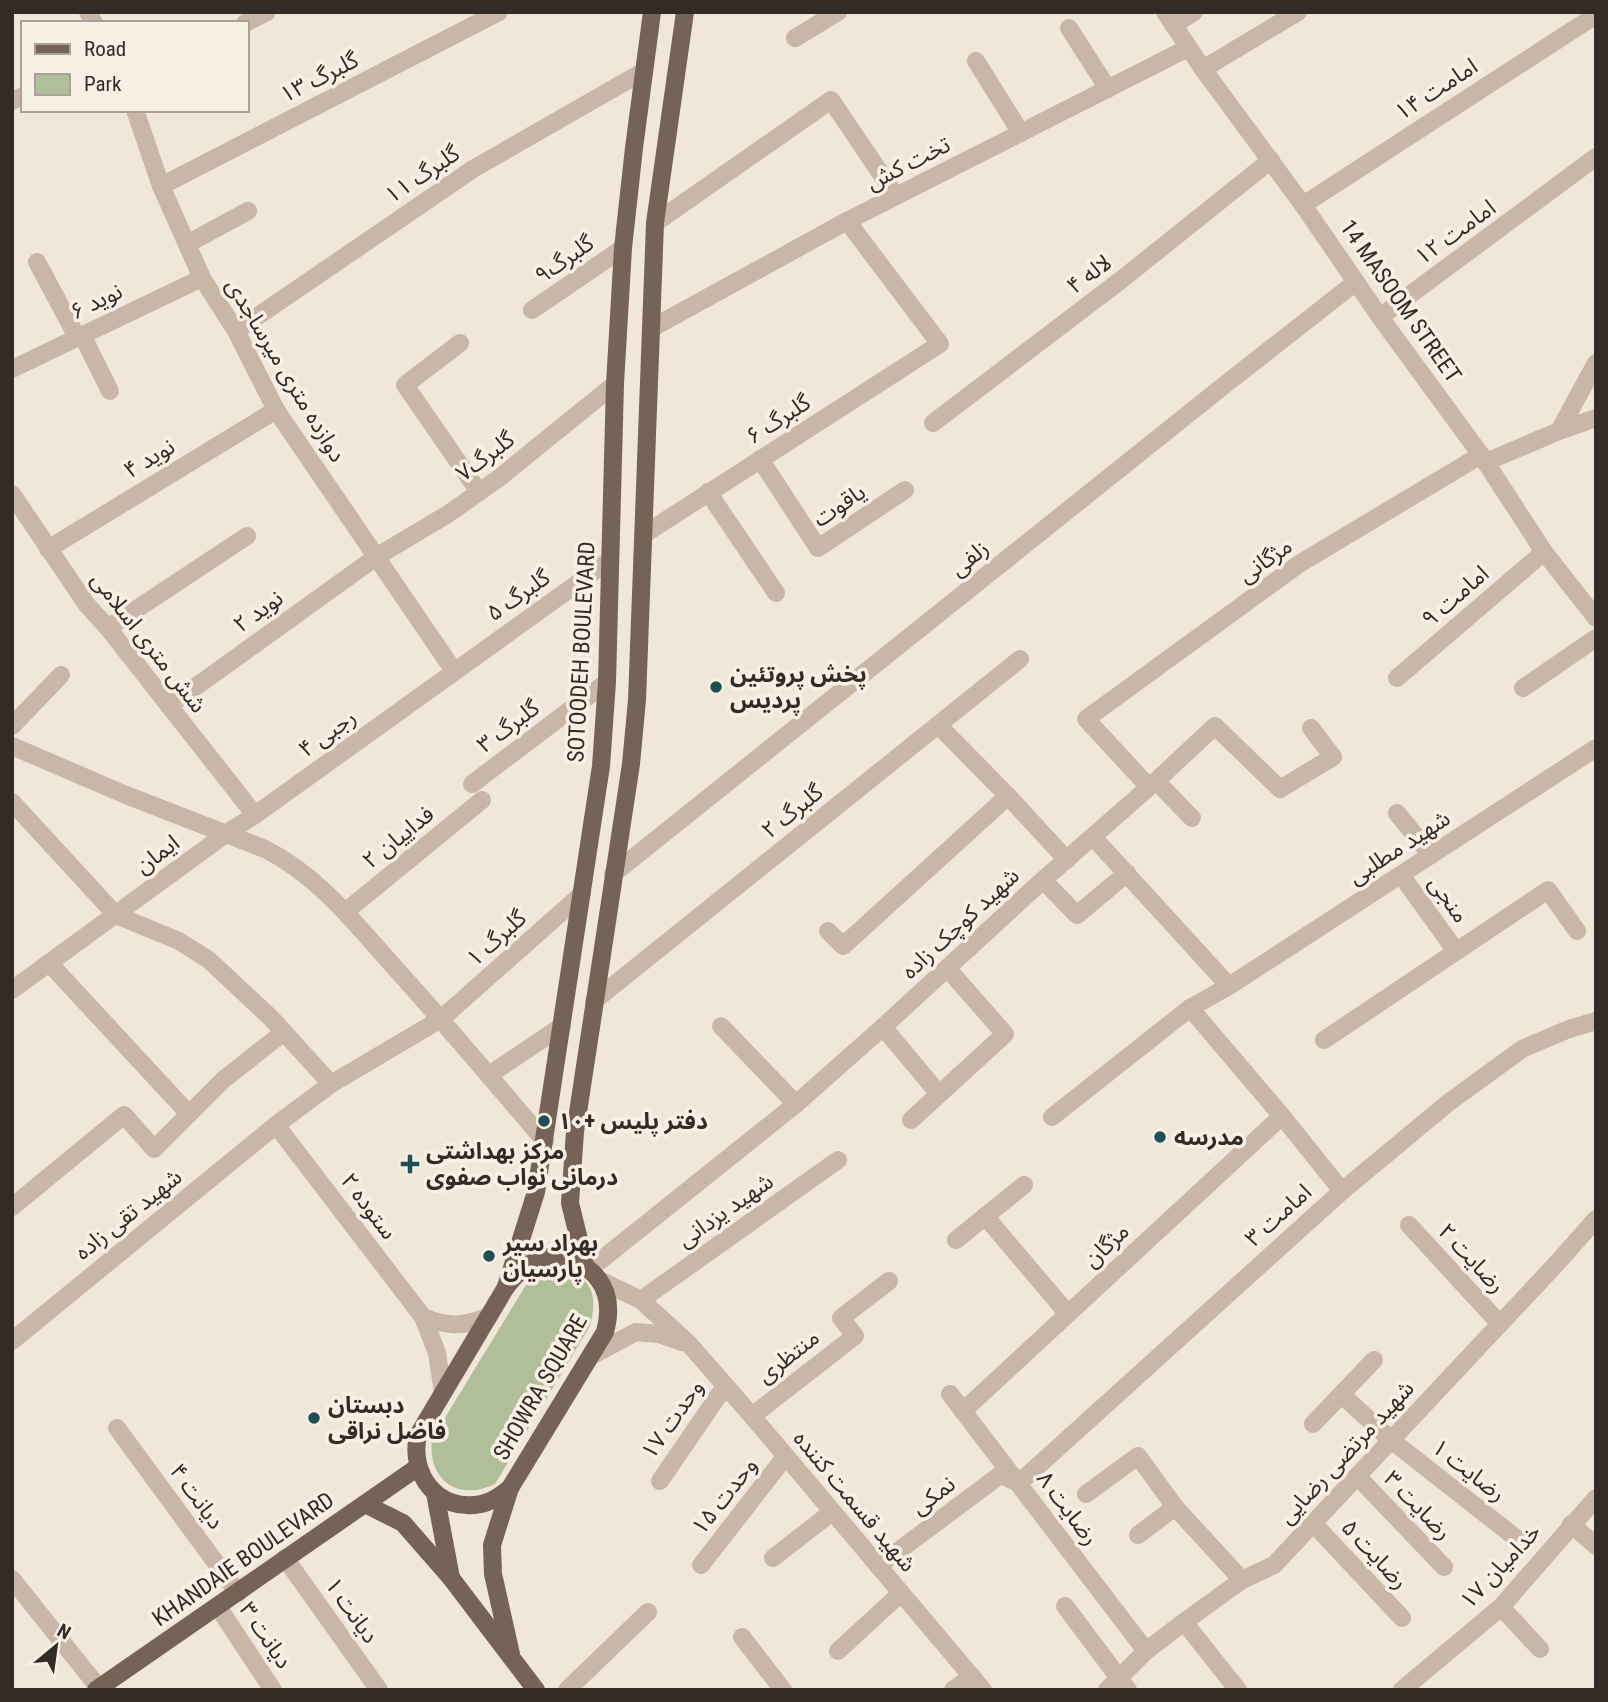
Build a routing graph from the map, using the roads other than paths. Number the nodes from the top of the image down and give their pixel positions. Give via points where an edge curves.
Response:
1 (267, 12) edge
2 (499, 12) edge
3 (652, 12) edge
4 (685, 12) edge
5 (838, 12) edge
6 (1194, 12) edge
7 (1298, 12) edge
8 (1596, 15) edge
9 (1169, 18) edge
10 (248, 22) edge
11 (1069, 28) dead end
12 (794, 38) dead end
13 (1188, 48) junction
14 (976, 61) dead end
15 (1203, 69) junction
16 (644, 71) junction
17 (1108, 89) junction
18 (136, 112) edge
19 (1021, 133) junction
20 (1596, 157) edge
21 (1271, 160) junction
22 (161, 186) junction
23 (897, 196) junction
24 (1303, 205) junction
25 (248, 211) dead end
26 (847, 221) junction
27 (655, 223) junction
28 (187, 244) junction
29 (623, 248) junction
30 (37, 262) dead end
31 (202, 278) junction
32 (1356, 282) junction
33 (532, 310) dead end
34 (1380, 317) junction
35 (652, 328) junction
36 (236, 331) junction
37 (80, 336) junction
38 (460, 343) dead end
39 (1596, 363) edge
40 (12, 369) edge
41 (615, 384) junction
42 (110, 391) dead end
43 (276, 410) junction
44 (1596, 418) edge
45 (933, 423) dead end
46 (1559, 431) junction
47 (760, 459) junction
48 (1483, 459) junction
49 (905, 489) dead end
50 (479, 492) junction
51 (708, 492) junction
52 (12, 494) edge
53 (643, 535) junction
54 (247, 536) dead end
55 (48, 549) junction
56 (1544, 551) junction
57 (376, 557) junction
58 (610, 560) junction
59 (776, 593) dead end
60 (1596, 618) edge
61 (108, 628) junction
62 (1596, 638) edge
63 (1020, 659) dead end
64 (454, 671) junction
65 (61, 675) dead end
66 (1397, 678) dead end
67 (607, 682) junction
68 (1523, 688) dead end
69 (169, 706) junction
70 (938, 725) junction
71 (12, 726) edge
72 (1311, 728) dead end
73 (12, 746) edge
74 (1596, 748) edge
75 (471, 784) dead end
76 (1153, 784) junction
77 (1008, 796) junction
78 (482, 800) dead end
79 (12, 802) edge
80 (1397, 813) dead end
81 (255, 815) junction
82 (1192, 817) dead end
83 (227, 833) junction
84 (1093, 837) junction
85 (1431, 855) junction
86 (1067, 860) junction
87 (1127, 873) junction
88 (613, 874) junction
89 (1401, 875) junction
90 (1043, 880) junction
91 (582, 894) junction
92 (345, 912) junction
93 (117, 915) junction
94 (828, 931) dead end
95 (1577, 931) dead end
96 (1456, 951) junction
97 (50, 964) junction
98 (947, 968) junction
99 (1229, 986) junction
100 (12, 990) edge
101 (594, 1001) junction
102 (1190, 1008) junction
103 (441, 1018) junction
104 (1596, 1021) edge
105 (562, 1026) junction
106 (721, 1026) dead end
107 (883, 1027) junction
108 (284, 1032) junction
109 (1324, 1040) dead end
110 (489, 1075) junction
111 (331, 1084) junction
112 (939, 1094) junction
113 (796, 1104) junction
114 (190, 1114) junction
115 (1052, 1116) dead end
116 (1282, 1116) junction
117 (911, 1120) dead end
118 (276, 1125) junction
119 (545, 1141) junction
120 (838, 1160) dead end
121 (1024, 1185) dead end
122 (1342, 1191) junction
123 (15, 1200) edge
124 (985, 1216) junction
125 (1596, 1219) edge
126 (1409, 1225) dead end
127 (956, 1240) dead end
128 (593, 1274) junction
129 (889, 1281) dead end
130 (506, 1287) junction
131 (641, 1300) junction
132 (1068, 1314) junction
133 (489, 1316) junction
134 (423, 1317) junction
135 (1500, 1324) junction
136 (13, 1337) edge
137 (689, 1344) junction
138 (591, 1356) junction
139 (1374, 1360) dead end
140 (725, 1386) junction
141 (443, 1393) junction
142 (950, 1394) dead end
143 (1342, 1395) junction
144 (963, 1411) junction
145 (752, 1416) junction
146 (1313, 1424) dead end
147 (117, 1428) dead end
148 (1391, 1440) junction
149 (785, 1457) junction
150 (418, 1467) junction
151 (1357, 1476) junction
152 (660, 1480) dead end
153 (1019, 1483) junction
154 (510, 1488) junction
155 (435, 1493) junction
156 (1086, 1494) dead end
157 (1596, 1497) edge
158 (365, 1504) junction
159 (1175, 1507) junction
160 (832, 1511) junction
161 (1313, 1523) junction
162 (1572, 1524) junction
163 (1138, 1535) dead end
164 (1516, 1538) dead end
165 (1596, 1546) edge
166 (285, 1558) junction
167 (773, 1558) dead end
168 (701, 1565) dead end
169 (878, 1566) junction
170 (1444, 1567) dead end
171 (452, 1578) junction
172 (12, 1579) edge
173 (1242, 1580) junction
174 (237, 1593) junction
175 (901, 1593) junction
176 (1065, 1606) dead end
177 (218, 1607) junction
178 (1501, 1607) junction
179 (648, 1612) dead end
180 (1402, 1618) dead end
181 (1184, 1622) junction
182 (742, 1637) dead end
183 (1540, 1649) dead end
184 (838, 1651) dead end
185 (1146, 1651) junction
186 (513, 1661) junction
187 (977, 1683) edge
188 (1118, 1686) edge
189 (97, 1689) edge
190 (1405, 1689) edge
191 (273, 1690) edge
192 (379, 1690) edge
193 (536, 1690) edge
194 (567, 1690) edge
195 (783, 1690) edge
196 (953, 1690) edge
197 (1238, 1690) edge

1 - 10 street
2 - 22 street, گلبرگ ۱۳
3 - 16 main road, SOTOODEH BOULEVARD
4 - 27 main road
5 - 12 street
6 - 9 street
7 - 15 street
8 - 24 street, امامت ۱۴
9 - 13 street, 14 MASOOM STREET
11 - 17 street
13 - 15 street, 14 MASOOM STREET
13 - 17 street, تخت کش
14 - 19 street
15 - 21 street, 14 MASOOM STREET
16 - 29 main road, SOTOODEH BOULEVARD
16 - 36 street, گلبرگ ۱۱ via 473,169
17 - 19 street, تخت کش
18 - 22 street, دوازده متری میرساجدی
19 - 23 street, تخت کش
20 - 34 street, امامت ۱۲
21 - 24 street, 14 MASOOM STREET
21 - 45 street, لاله ۴
22 - 28 street, دوازده متری میرساجدی
23 - 26 street, تخت کش
23 - 27 street via 831,100
24 - 32 street, 14 MASOOM STREET
25 - 28 street
26 - 35 street, تخت کش
26 - 47 street, گلبرگ ۶ via 940,344
27 - 35 main road
28 - 31 street, دوازده متری میرساجدی
29 - 33 street, گلبرگ۹
29 - 41 main road, SOTOODEH BOULEVARD
30 - 37 street
31 - 36 street, دوازده متری میرساجدی
31 - 37 street, نوید ۶
32 - 34 street, 14 MASOOM STREET
32 - 88 street, زلفی
34 - 48 street, 14 MASOOM STREET
35 - 53 main road
36 - 43 street, دوازده متری میرساجدی
37 - 40 street, نوید ۶
37 - 42 street
38 - 50 street via 405,384
39 - 46 street
41 - 50 street, گلبرگ۷
41 - 58 main road, SOTOODEH BOULEVARD
43 - 55 street, نوید ۴
43 - 57 street, دوازده متری میرساجدی
44 - 46 street, مژگانی
46 - 48 street, مژگانی
47 - 49 street, یاقوت via 818,548
47 - 51 street, گلبرگ ۶
48 - 56 street, 14 MASOOM STREET
48 - 76 street, مژگانی via 1299,564 1086,719
50 - 57 street, گلبرگ۷
51 - 53 street, گلبرگ ۶
51 - 59 street
52 - 55 street, شش متری اسلامی
53 - 88 main road via 637,701
54 - 61 street
55 - 61 street, شش متری اسلامی
56 - 60 street, 14 MASOOM STREET
56 - 66 street, امامت ۹
57 - 64 street, دوازده متری میرساجدی
57 - 69 street, نوید ۲
58 - 64 street, گلبرگ ۵
58 - 67 main road, SOTOODEH BOULEVARD
61 - 69 street, شش متری اسلامی
62 - 68 street
63 - 70 street, گلبرگ ۲
64 - 81 street, رجبی ۴
65 - 71 street
67 - 75 street, گلبرگ ۳
67 - 91 main road, SOTOODEH BOULEVARD via 601,766
69 - 81 street, شش متری اسلامی
70 - 77 street
70 - 101 street, گلبرگ ۲
72 - 76 street, شهید کوچک زاده via 1333,757 1280,789 1215,726
73 - 83 street
74 - 85 street, شهید مطلبی
76 - 82 street
76 - 84 street, شهید کوچک زاده
77 - 86 street
77 - 94 street via 843,946
78 - 92 street, فداییان ۲
79 - 93 street
80 - 85 street
81 - 83 street, رجبی ۴
83 - 92 street via 302,870
83 - 93 street, ایمان
84 - 86 street, شهید کوچک زاده
84 - 87 street
85 - 89 street, شهید مطلبی
86 - 90 street, شهید کوچک زاده
87 - 90 street via 1077,915
87 - 99 street
88 - 101 main road
89 - 96 street, منجی
89 - 99 street, شهید مطلبی
90 - 98 street, شهید کوچک زاده
91 - 103 street, گلبرگ ۱
91 - 105 main road, SOTOODEH BOULEVARD
92 - 103 street
93 - 97 street, ایمان
93 - 108 street via 179,941 209,960
95 - 96 street via 1548,890
96 - 109 street
97 - 100 street, ایمان
97 - 114 street
98 - 107 street, شهید کوچک زاده
98 - 112 street via 1005,1034
99 - 102 street, شهید مطلبی
101 - 128 main road via 570,1203
102 - 115 street, شهید مطلبی
102 - 116 street
103 - 110 street
103 - 111 street, گلبرگ ۱
104 - 122 street, امامت ۳ via 1522,1049
105 - 110 street
105 - 119 main road, SOTOODEH BOULEVARD
106 - 113 street
107 - 112 street
107 - 113 street, شهید کوچک زاده
108 - 111 street
108 - 114 street via 223,1080
110 - 119 street
111 - 118 street, شهید تقی زاده
112 - 117 street
113 - 128 street, شهید کوچک زاده via 601,1260
114 - 123 street via 154,1149 124,1115
116 - 122 street
116 - 132 street, مژگان
118 - 134 street, ستوده ۲
118 - 136 street, شهید تقی زاده
119 - 130 main road, SOTOODEH BOULEVARD via 536,1192
120 - 131 street, شهید یزدانی
121 - 124 street
122 - 153 street, امامت ۳
124 - 127 street
124 - 132 street
125 - 135 street, شهید مرتضی رضایی
126 - 135 street, رضایت ۲
128 - 130 main road via 574,1261 547,1257 522,1268
128 - 131 street, شهید قسمت کننده
128 - 138 main road, SHOWRA SQUARE via 607,1298 608,1319
129 - 145 street, منتظری via 841,1318 855,1336
130 - 133 main road
131 - 137 street, شهید قسمت کننده
132 - 144 street, مژگان
133 - 134 street via 451,1325
133 - 141 main road
134 - 141 street, ستوده ۲ via 438,1353
135 - 148 street, شهید مرتضی رضایی
137 - 138 street via 636,1332
137 - 140 street, شهید قسمت کننده
138 - 154 main road, SHOWRA SQUARE
139 - 143 street
140 - 145 street, شهید قسمت کننده
140 - 152 street, وحدت ۱۷
141 - 150 main road via 418,1435
142 - 144 street, رضایت ۸
143 - 146 street
143 - 148 street, رضایت ۱
144 - 153 street, رضایت ۸
145 - 149 street, شهید قسمت کننده
147 - 174 street, دیانت ۴
148 - 151 street, شهید مرتضی رضایی
148 - 164 street, رضایت ۱
149 - 160 street, شهید قسمت کننده
149 - 168 street, وحدت ۱۵
150 - 155 main road
150 - 158 main road, KHANDAIE BOULEVARD
151 - 161 street, شهید مرتضی رضایی
151 - 170 street, رضایت ۳
153 - 169 street, نمکی via 1000,1475
153 - 185 street, رضایت ۸
154 - 155 main road, SHOWRA SQUARE via 480,1505 449,1501
154 - 186 main road via 492,1545 493,1574
155 - 171 main road
156 - 159 street via 1138,1456
157 - 162 street, خدامیان ۱۷
158 - 166 main road, KHANDAIE BOULEVARD
158 - 171 main road via 403,1523
159 - 163 street
159 - 173 street
160 - 167 street
160 - 169 street, شهید قسمت کننده
161 - 173 street, شهید مرتضی رضایی via 1274,1565
161 - 180 street, رضایت ۵
162 - 165 street
162 - 178 street, خدامیان ۱۷
166 - 174 main road, KHANDAIE BOULEVARD
166 - 192 street, دیانت ۱
169 - 175 street, شهید قسمت کننده
171 - 186 main road
172 - 189 street
173 - 181 street, شهید مرتضی رضایی
174 - 177 main road, KHANDAIE BOULEVARD
175 - 184 street
175 - 187 street, شهید قسمت کننده
176 - 188 street
177 - 189 main road, KHANDAIE BOULEVARD
177 - 191 street, دیانت ۳
178 - 183 street
178 - 190 street, خدامیان ۱۷
179 - 194 street
181 - 185 street, شهید مرتضی رضایی
181 - 197 street
182 - 195 street
185 - 188 street, شهید مرتضی رضایی
186 - 193 main road
187 - 196 street

